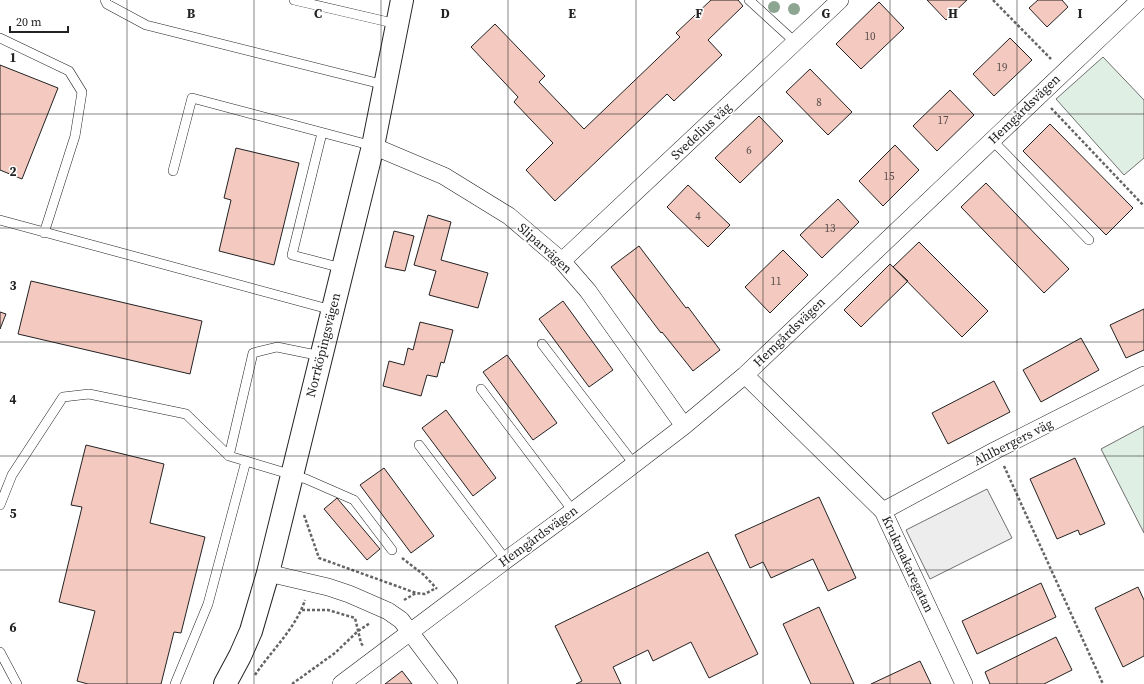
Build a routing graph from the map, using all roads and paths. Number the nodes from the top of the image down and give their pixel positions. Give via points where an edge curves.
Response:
1 (105, 0) edge
2 (294, 0) edge
3 (402, 0) edge
4 (749, 0) edge
5 (840, 0) edge
6 (993, 0) edge
7 (1140, 0) edge
8 (397, 24) junction
9 (0, 38) edge
10 (795, 42) junction
11 (1054, 62) dead end
12 (385, 85) junction
13 (1039, 95) junction
14 (322, 133) junction
15 (992, 140) junction
16 (373, 146) junction
17 (173, 171) dead end
18 (1144, 206) edge
19 (0, 220) edge
20 (44, 233) junction
21 (1089, 240) dead end
22 (562, 261) junction
23 (342, 268) junction
24 (332, 310) junction
25 (542, 344) dead end
26 (321, 356) junction
27 (745, 375) junction
28 (1144, 375) edge
29 (481, 389) dead end
30 (684, 426) junction
31 (419, 445) dead end
32 (996, 450) junction
33 (229, 456) junction
34 (246, 462) junction
35 (634, 464) junction
36 (291, 475) junction
37 (0, 505) edge
38 (573, 511) junction
39 (883, 511) junction
40 (392, 550) joint
41 (319, 558) dead end
42 (506, 560) junction
43 (268, 573) junction
44 (311, 582) junction
45 (416, 593) dead end
46 (448, 603) junction
47 (302, 610) junction
48 (388, 611) junction
49 (358, 631) junction
50 (410, 632) junction
51 (0, 652) edge
52 (374, 660) junction
53 (253, 678) dead end
54 (17, 684) edge
55 (175, 684) edge
56 (225, 684) edge
57 (292, 684) edge
58 (341, 684) edge
59 (449, 684) edge
60 (964, 684) edge
61 (1103, 684) edge

1 - 12 lane via 107,4 146,25
2 - 8 lane
3 - 8 street, Norrköpingsvägen
4 - 10 lane
5 - 10 street, Svedelius väg
6 - 11 path
7 - 13 street, Hemgårdsvägen
8 - 12 street, Norrköpingsvägen
9 - 20 lane via 69,71 82,92 75,136
10 - 22 street, Svedelius väg
12 - 16 street, Norrköpingsvägen
13 - 15 street, Hemgårdsvägen
13 - 18 path
14 - 16 lane
14 - 17 lane via 192,98
14 - 23 lane via 292,255
15 - 21 lane
15 - 27 street, Hemgårdsvägen
16 - 22 street, Sliparvägen via 444,176 509,216
16 - 23 street, Norrköpingsvägen
19 - 20 lane
20 - 24 lane
22 - 30 street, Sliparvägen via 588,291
23 - 24 street, Norrköpingsvägen
24 - 26 street, Norrköpingsvägen
25 - 35 lane
26 - 33 lane via 278,347 253,353
26 - 36 street, Norrköpingsvägen
27 - 30 street, Hemgårdsvägen
27 - 39 street, Krukmakaregatan
28 - 32 street, Ahlbergers väg
29 - 38 lane
30 - 35 street, Hemgårdsvägen
31 - 42 lane
32 - 39 street, Ahlbergers väg
32 - 61 path
33 - 34 lane
33 - 37 lane via 186,414 89,394 63,397 12,475
34 - 36 lane
34 - 55 lane via 208,604
35 - 38 street, Hemgårdsvägen
36 - 40 lane via 354,500
36 - 43 street, Norrköpingsvägen
38 - 42 street, Hemgårdsvägen
39 - 60 street, Krukmakaregatan
40 - 46 path via 424,575
41 - 44 path
42 - 46 street, Hemgårdsvägen
43 - 44 street
43 - 56 street, Norrköpingsvägen via 251,631
44 - 47 path
44 - 48 street via 349,594
45 - 48 path
46 - 50 street, Hemgårdsvägen
47 - 49 path via 328,610 355,618
47 - 53 path
48 - 49 path
48 - 50 street
49 - 52 path via 361,643
49 - 57 path via 335,653
50 - 52 street, Hemgårdsvägen
50 - 59 street
51 - 54 lane
52 - 58 street, Hemgårdsvägen

